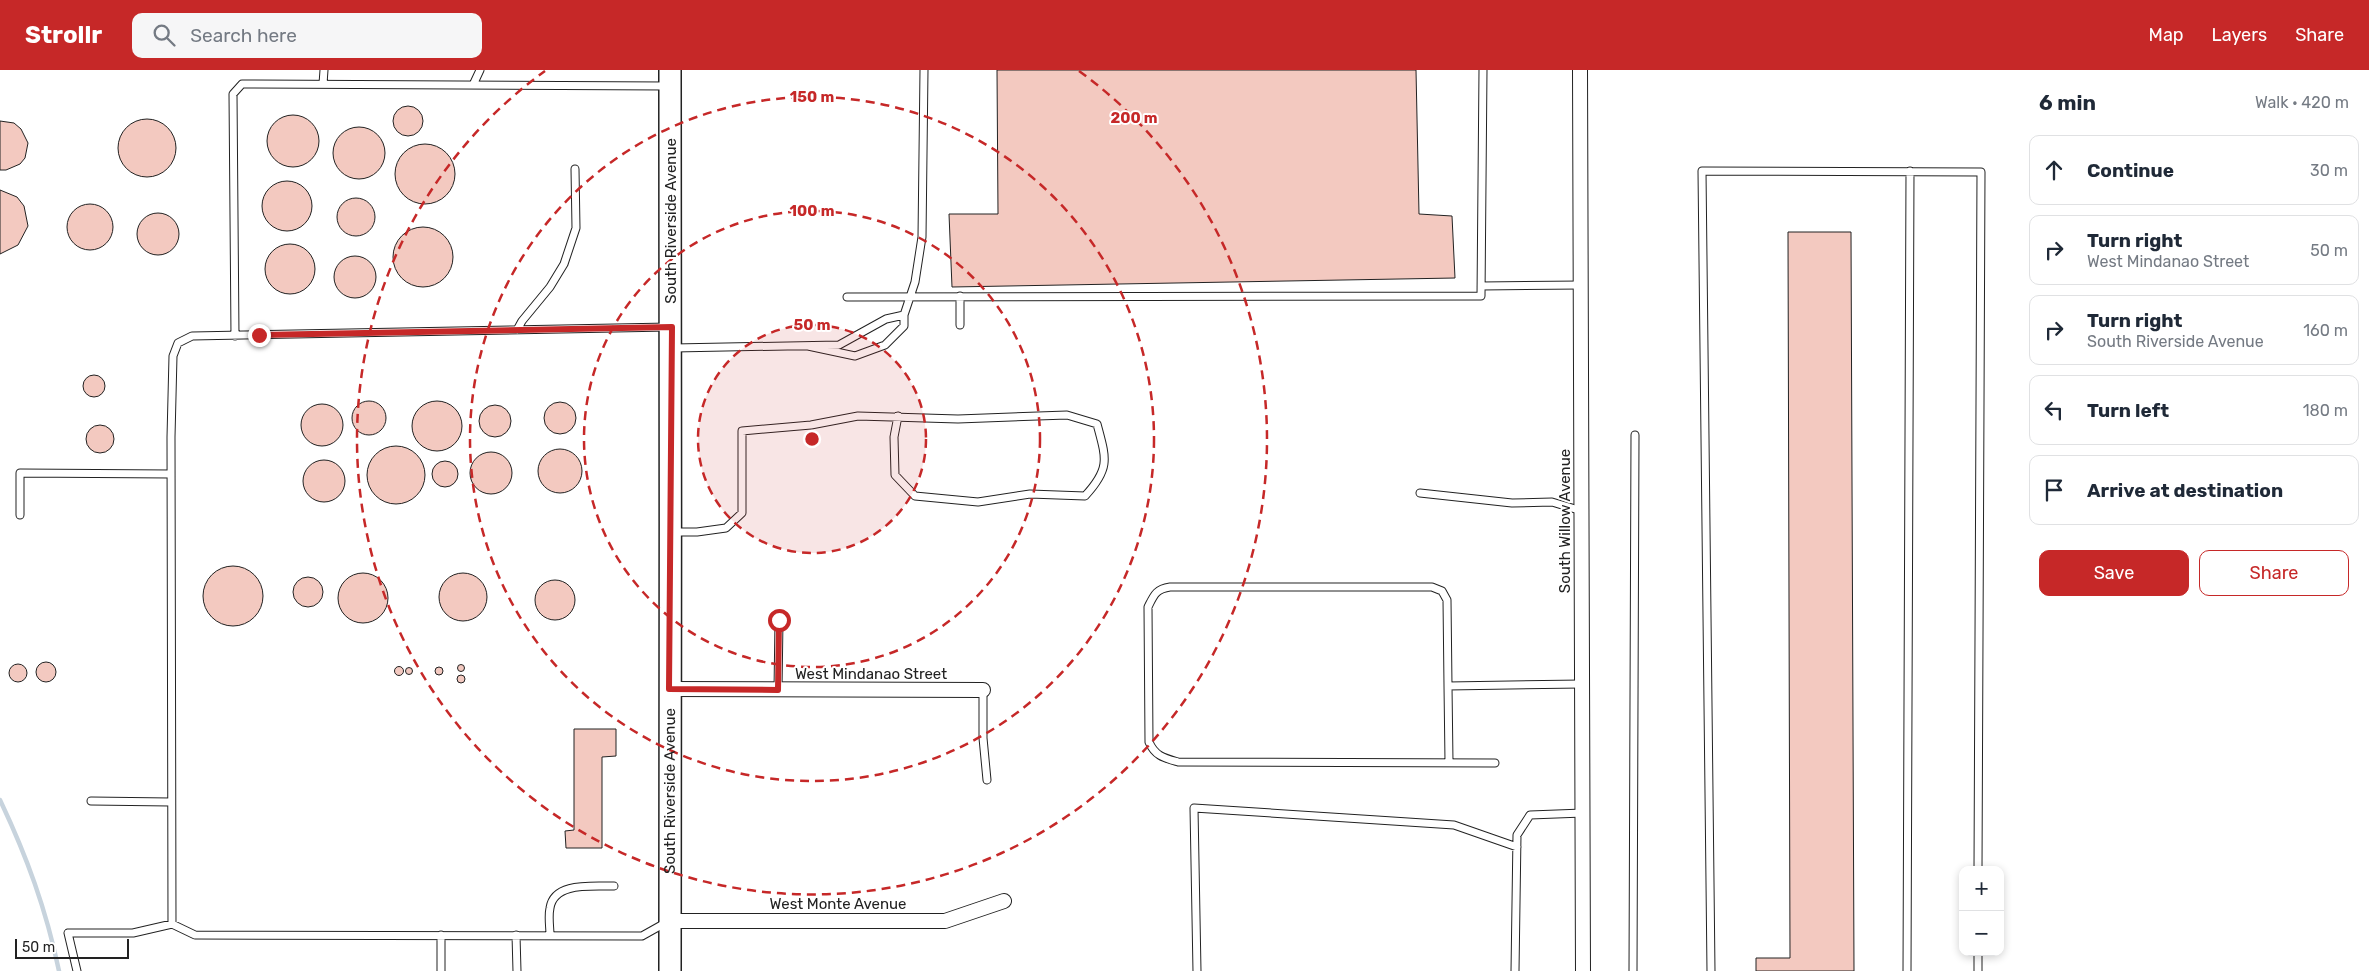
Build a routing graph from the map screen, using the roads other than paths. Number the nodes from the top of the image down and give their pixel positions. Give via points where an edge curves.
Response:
1 (324, 70) edge
2 (480, 70) edge
3 (924, 70) edge
4 (1483, 70) edge
5 (1580, 70) edge
6 (670, 78) edge
7 (323, 84) junction
8 (473, 85) junction
9 (575, 169) dead end
10 (1910, 172) junction
11 (1581, 285) junction
12 (1481, 286) junction
13 (911, 296) junction
14 (960, 296) junction
15 (847, 297) dead end
16 (904, 315) junction
17 (960, 325) dead end
18 (517, 330) junction
19 (235, 336) junction
20 (672, 338) junction
21 (808, 346) junction
22 (898, 416) junction
23 (1635, 435) dead end
24 (171, 474) junction
25 (1420, 494) dead end
26 (1582, 511) junction
27 (20, 515) dead end
28 (670, 532) junction
29 (779, 620) dead end
30 (1582, 684) junction
31 (1448, 686) junction
32 (669, 689) junction
33 (778, 690) junction
34 (983, 690) joint
35 (1449, 762) junction
36 (1495, 764) dead end
37 (987, 780) dead end
38 (91, 801) dead end
39 (170, 802) junction
40 (1582, 813) junction
41 (1516, 847) junction
42 (1978, 866) edge
43 (614, 886) dead end
44 (1004, 901) dead end
45 (670, 920) junction
46 (172, 924) junction
47 (441, 935) junction
48 (516, 936) junction
49 (550, 936) junction
50 (1978, 956) edge
51 (77, 971) edge
52 (441, 971) edge
53 (517, 971) edge
54 (670, 971) edge
55 (1197, 971) edge
56 (1515, 971) edge
57 (1583, 971) edge
58 (1633, 971) edge
59 (1712, 971) edge
60 (1907, 971) edge
61 (1978, 971) edge

1 - 7 lane
2 - 8 lane
3 - 13 lane via 922,237
4 - 12 lane
5 - 11 street, South Willow Avenue
6 - 8 lane
6 - 20 main road, South Riverside Avenue
7 - 8 lane
7 - 19 lane via 242,84 233,94
9 - 18 lane via 576,228 564,264
10 - 42 lane via 1981,172
10 - 59 lane via 1702,171
10 - 60 lane
11 - 12 lane
11 - 26 street, South Willow Avenue
12 - 14 lane via 1481,296
13 - 14 lane
13 - 15 lane
13 - 16 lane
14 - 17 lane
16 - 21 lane via 886,319 839,345
16 - 21 lane via 904,326 885,346 855,356
18 - 19 lane
18 - 20 lane
19 - 24 lane via 192,336 178,344 173,356
20 - 21 lane
20 - 28 main road, South Riverside Avenue
22 - 22 lane via 958,419 1067,415 1097,424 1106,457 1100,481 1085,496 1030,494 978,502 915,496 895,474 894,437
22 - 28 lane via 858,416 811,425 742,431 742,513 726,528
23 - 58 lane
24 - 27 lane via 20,473
24 - 39 lane
25 - 26 lane via 1512,503 1552,502
26 - 30 street, South Willow Avenue
28 - 32 main road, South Riverside Avenue
29 - 33 lane
30 - 31 lane
30 - 40 street, South Willow Avenue
31 - 35 lane
31 - 35 lane via 1447,600 1442,591 1432,587 1170,587 1159,589 1148,607 1149,742 1154,752 1162,757 1178,762
32 - 33 street, West Mindanao Street
32 - 45 main road, South Riverside Avenue
33 - 34 street, West Mindanao Street
34 - 37 lane
35 - 36 lane
38 - 39 lane
39 - 46 lane
40 - 41 lane via 1530,815 1517,836
40 - 57 street, South Willow Avenue
41 - 55 lane via 1454,825 1194,808
41 - 56 lane
43 - 49 lane via 570,888 559,892 550,906
44 - 45 street, West Monte Avenue via 944,920
45 - 49 lane via 642,936
45 - 54 main road, South Riverside Avenue
46 - 47 lane via 195,935
46 - 51 lane via 133,933 68,933
47 - 48 lane
47 - 52 lane
48 - 49 lane
48 - 53 lane
50 - 61 lane

